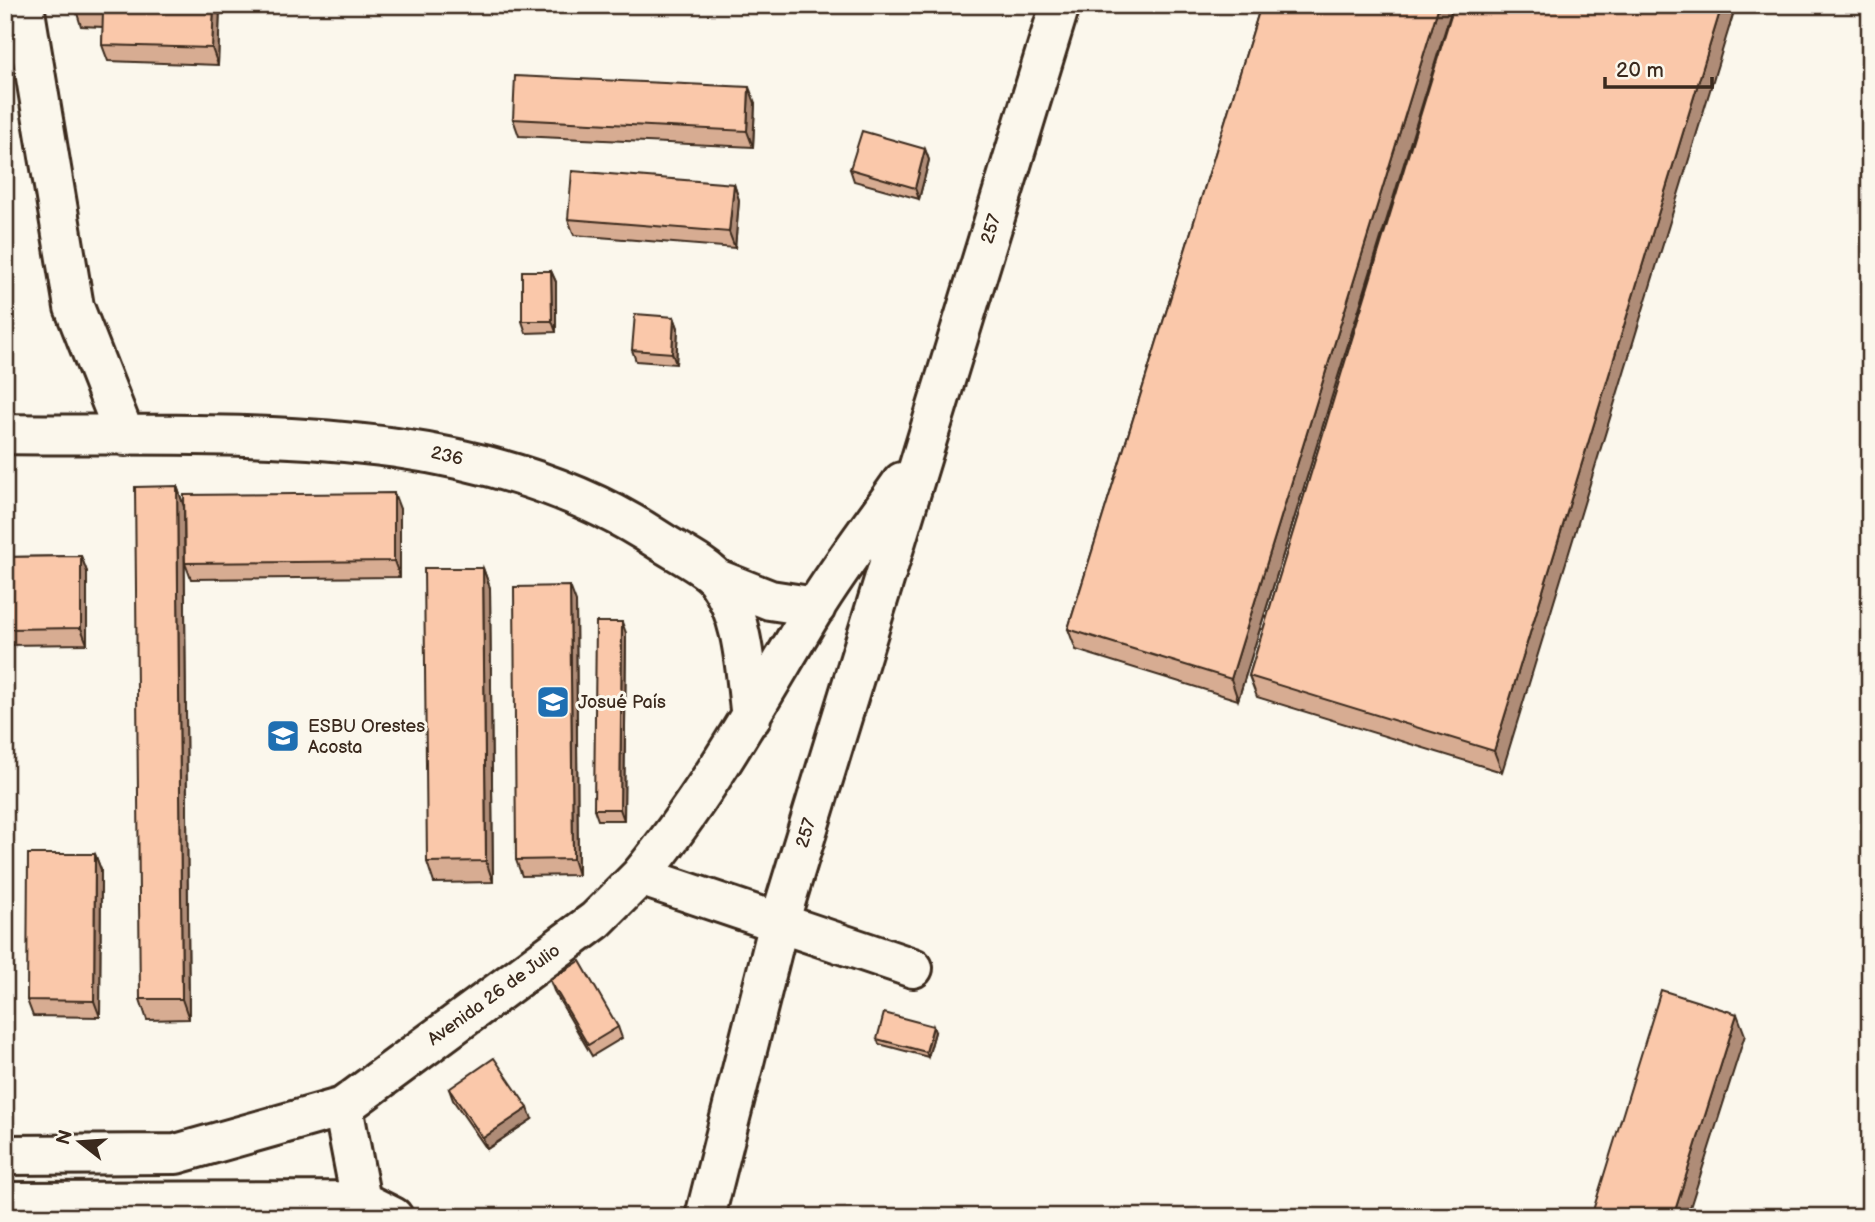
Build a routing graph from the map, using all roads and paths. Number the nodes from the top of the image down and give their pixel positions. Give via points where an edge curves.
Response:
1 (24, 5) edge
2 (1060, 5) edge
3 (5, 434) edge
4 (125, 436) junction
5 (923, 453) junction
6 (717, 579) junction
7 (816, 607) junction
8 (751, 718) junction
9 (640, 876) junction
10 (779, 923) junction
11 (913, 968) dead end
12 (343, 1107) junction
13 (5, 1155) edge
14 (27, 1207) edge
15 (377, 1209) edge
16 (705, 1217) edge

1 - 4 street via 74,307
2 - 5 street, 257
3 - 4 street, 236
4 - 6 street, 236 via 299,438 425,450 523,476 628,520
5 - 7 street, 257
5 - 10 street, 257
6 - 7 street, 236 via 770,600
6 - 8 street via 740,628
7 - 8 street, 257
8 - 9 street, Avenida 26 de Julio via 676,833
9 - 10 street
9 - 12 street, Avenida 26 de Julio via 596,920
10 - 11 street
10 - 16 street, 257
12 - 13 street, Avenida 26 de Julio via 176,1154
12 - 15 street
14 - 15 street

